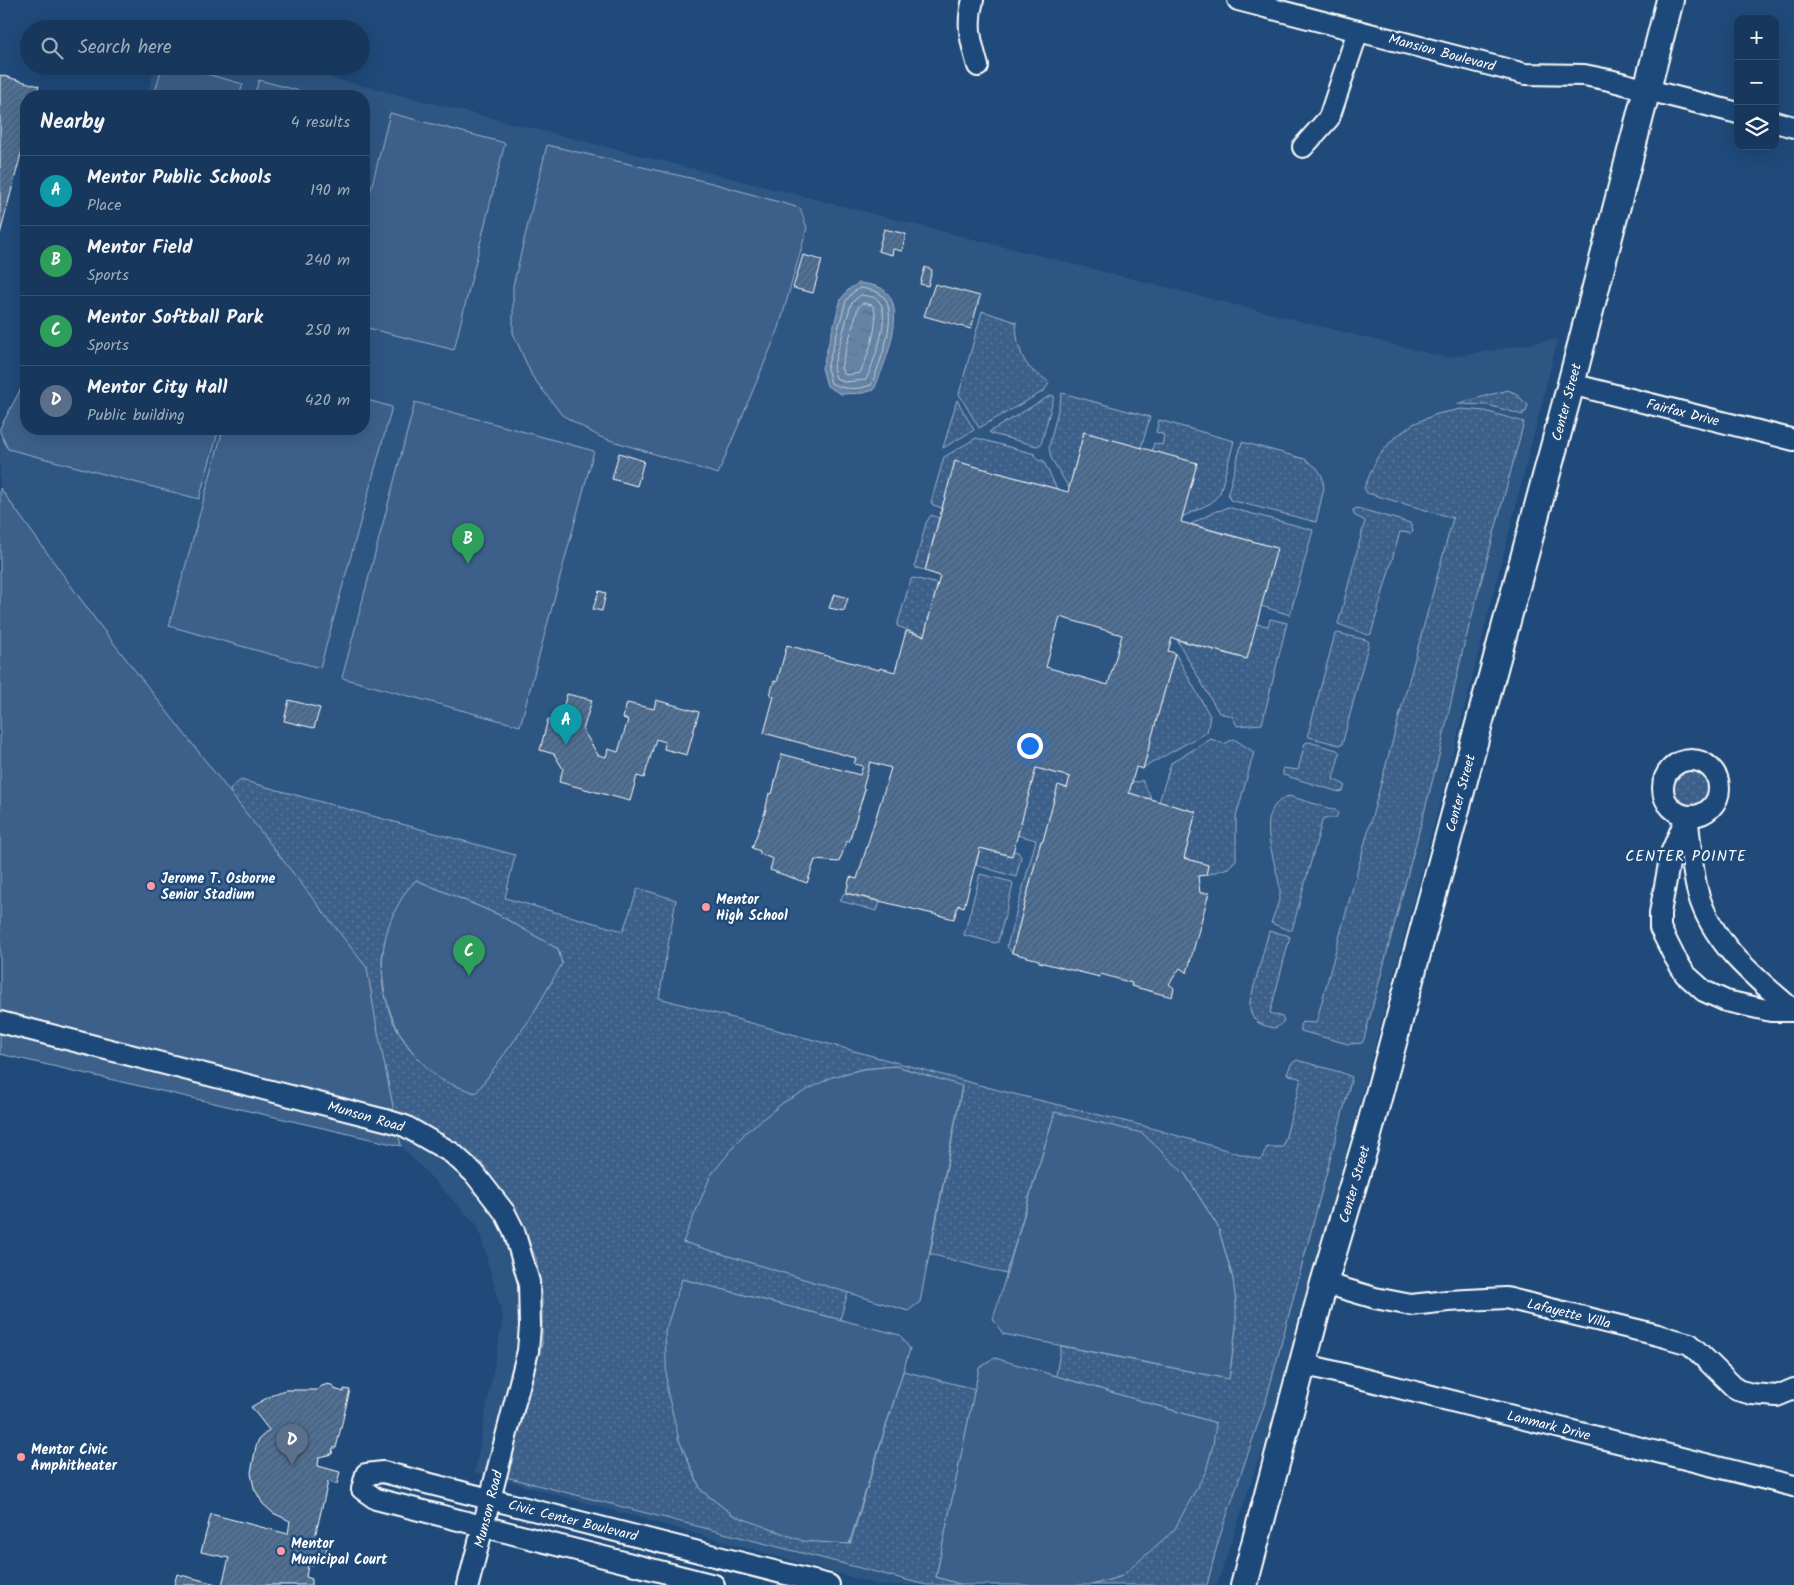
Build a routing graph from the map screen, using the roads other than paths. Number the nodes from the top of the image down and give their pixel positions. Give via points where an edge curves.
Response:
1 (973, 0) edge
2 (1238, 0) edge
3 (1670, 0) edge
4 (1358, 31) junction
5 (978, 66) dead end
6 (1647, 90) junction
7 (1734, 112) edge
8 (1779, 123) edge
9 (1794, 127) edge
10 (1303, 147) dead end
11 (1571, 384) junction
12 (1794, 440) edge
13 (1794, 1011) edge
14 (0, 1022) edge
15 (1324, 1284) junction
16 (1303, 1364) junction
17 (1794, 1389) edge
18 (1794, 1486) edge
19 (491, 1500) junction
20 (484, 1526) junction
21 (468, 1585) edge
22 (714, 1585) edge
23 (829, 1585) edge
24 (1244, 1585) edge

1 - 5 street via 969,16
2 - 4 street, Mansion Boulevard
3 - 6 main road, Center Street
4 - 6 street, Mansion Boulevard via 1525,74 1584,75
4 - 10 street via 1329,118
6 - 7 street, Mansion Boulevard
6 - 11 main road, Center Street
8 - 9 street
11 - 12 street, Fairfax Drive
11 - 15 main road, Center Street via 1368,1135
13 - 13 street via 1734,955 1707,917 1693,869 1686,816 1671,853 1660,913 1660,928 1674,956 1685,974 1704,991 1726,1001 1771,1011
14 - 19 street, Munson Road via 405,1126 452,1153 474,1173 505,1212 514,1231 529,1282 530,1300 528,1350
15 - 16 main road, Center Street
15 - 17 street, Lafayette Villa via 1411,1305 1506,1298 1690,1344 1737,1390 1777,1396
16 - 18 street, Lanmark Drive
16 - 24 main road, Center Street
19 - 20 street, Munson Road
19 - 20 street, Civic Center Boulevard via 383,1472 366,1474 362,1489 376,1499
19 - 23 street, Civic Center Boulevard
20 - 21 street, Munson Road
20 - 22 street, Civic Center Boulevard

